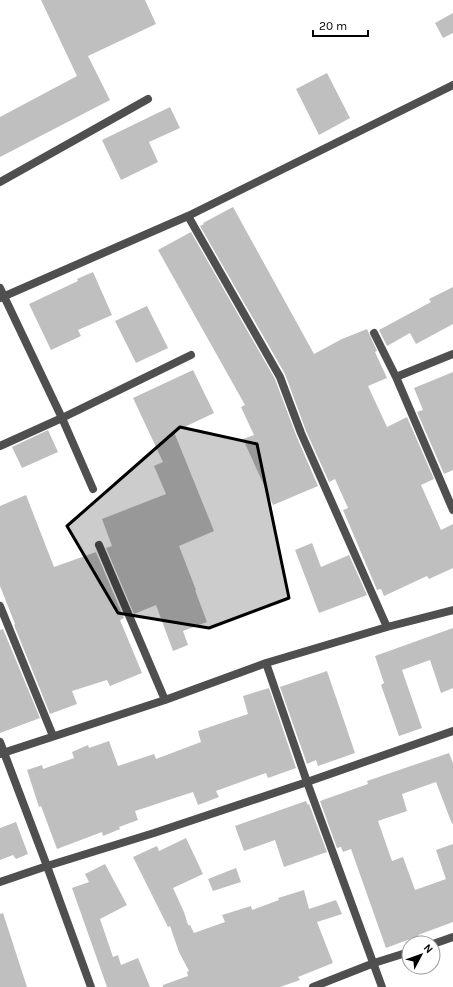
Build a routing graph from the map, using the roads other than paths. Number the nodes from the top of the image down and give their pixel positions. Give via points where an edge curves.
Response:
1 (453, 85) edge
2 (148, 99) dead end
3 (0, 182) edge
4 (188, 216) junction
5 (0, 288) edge
6 (2, 297) edge
7 (374, 334) dead end
8 (453, 354) edge
9 (191, 355) dead end
10 (396, 377) junction
11 (62, 418) junction
12 (0, 446) edge
13 (93, 489) dead end
14 (453, 510) edge
15 (98, 545) dead end
16 (0, 606) edge
17 (453, 610) edge
18 (387, 626) junction
19 (266, 663) junction
20 (165, 700) junction
21 (453, 731) edge
22 (53, 736) junction
23 (0, 742) edge
24 (2, 753) edge
25 (307, 782) junction
26 (47, 866) junction
27 (0, 882) edge
28 (453, 937) edge
29 (441, 941) edge
30 (401, 955) edge
31 (374, 963) junction
32 (90, 987) edge
33 (313, 987) edge
34 (382, 987) edge

1 - 4 street
2 - 3 street
4 - 6 street
4 - 18 street via 280,377 301,433
5 - 6 street
6 - 11 street
7 - 10 street
8 - 10 street
9 - 11 street
10 - 14 street
11 - 12 street
11 - 13 street
15 - 20 street
16 - 22 street
17 - 18 street
18 - 19 street
19 - 20 street
19 - 25 street
20 - 22 street
21 - 25 street
22 - 24 street
23 - 24 street
24 - 26 street
25 - 26 street
25 - 31 street
26 - 27 street
26 - 32 street
28 - 29 street
30 - 31 street
31 - 33 street
31 - 34 street

